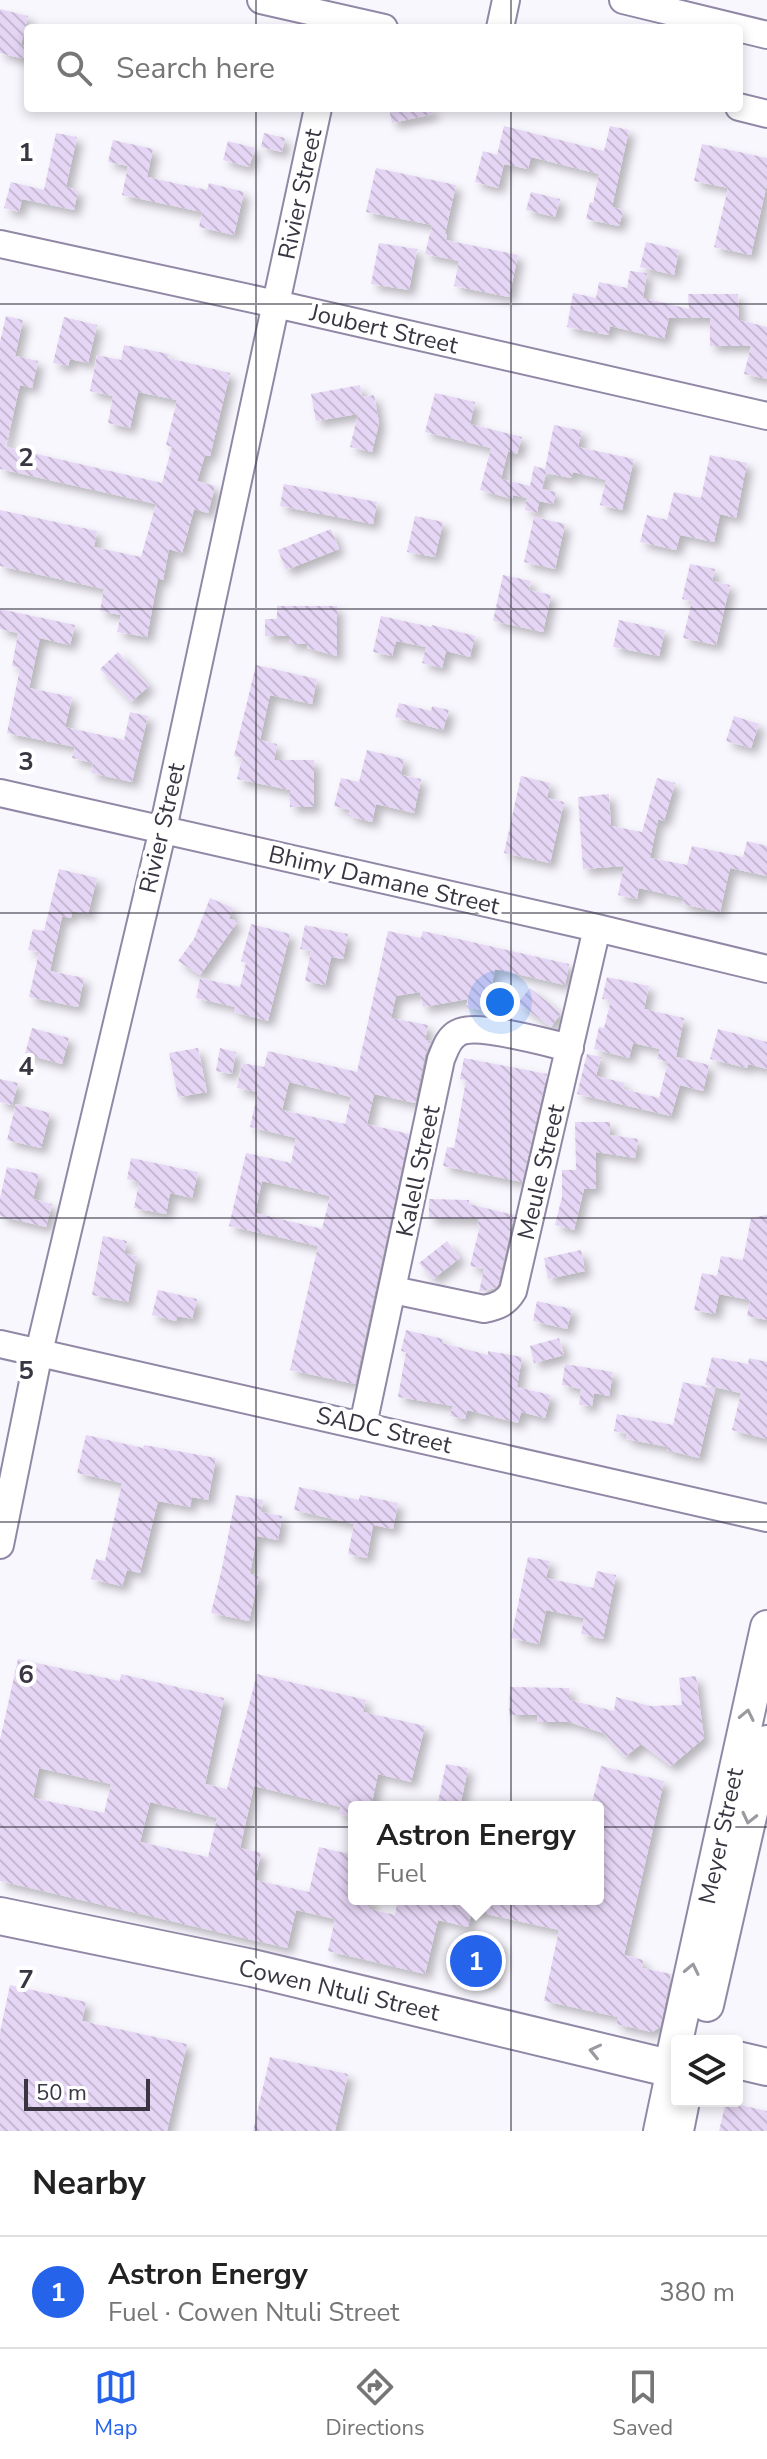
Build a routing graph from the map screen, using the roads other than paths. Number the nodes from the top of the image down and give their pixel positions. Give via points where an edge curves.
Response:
1 (261, 0) edge
2 (506, 0) edge
3 (623, 0) edge
4 (336, 23) edge
5 (501, 24) edge
6 (722, 24) edge
7 (743, 29) edge
8 (767, 35) edge
9 (743, 108) edge
10 (317, 112) edge
11 (767, 114) edge
12 (0, 244) edge
13 (276, 304) junction
14 (767, 416) edge
15 (0, 793) edge
16 (163, 829) junction
17 (597, 928) junction
18 (767, 969) edge
19 (570, 1048) junction
20 (393, 1290) junction
21 (0, 1344) edge
22 (39, 1352) junction
23 (363, 1425) junction
24 (767, 1518) edge
25 (0, 1545) edge
26 (767, 1627) edge
27 (767, 1742) edge
28 (0, 1892) edge
29 (0, 1916) edge
30 (684, 2035) edge
31 (685, 2035) edge
32 (671, 2052) edge
33 (671, 2052) edge
34 (743, 2061) edge
35 (767, 2067) edge
36 (671, 2084) edge
37 (743, 2085) edge
38 (767, 2090) edge
39 (685, 2107) edge
40 (657, 2131) edge
41 (680, 2131) edge

1 - 4 street
2 - 5 street
3 - 6 street
7 - 8 street
9 - 11 street
10 - 13 street, Rivier Street
12 - 13 street, Joubert Street
13 - 14 street, Joubert Street
13 - 16 street, Rivier Street
15 - 16 street, Bhimy Damane Street
16 - 17 street, Bhimy Damane Street
16 - 22 street, Rivier Street
17 - 18 street, Bhimy Damane Street
17 - 19 street, Meule Street
19 - 20 street, Meule Street via 507,1301 484,1309
19 - 20 street, Kalell Street via 469,1029 448,1043
20 - 23 street, Kalell Street
21 - 22 street, SADC Street
22 - 23 street, SADC Street
22 - 25 street, Rivier Street
23 - 24 street, SADC Street
30 -> 26 main road, Meyer Street
27 -> 31 main road
28 - 32 highway, Cowen Ntuli Street
33 -> 29 highway, Cowen Ntuli Street
34 - 35 highway
36 - 40 street, Meyer Street
37 - 38 highway
39 - 41 street

